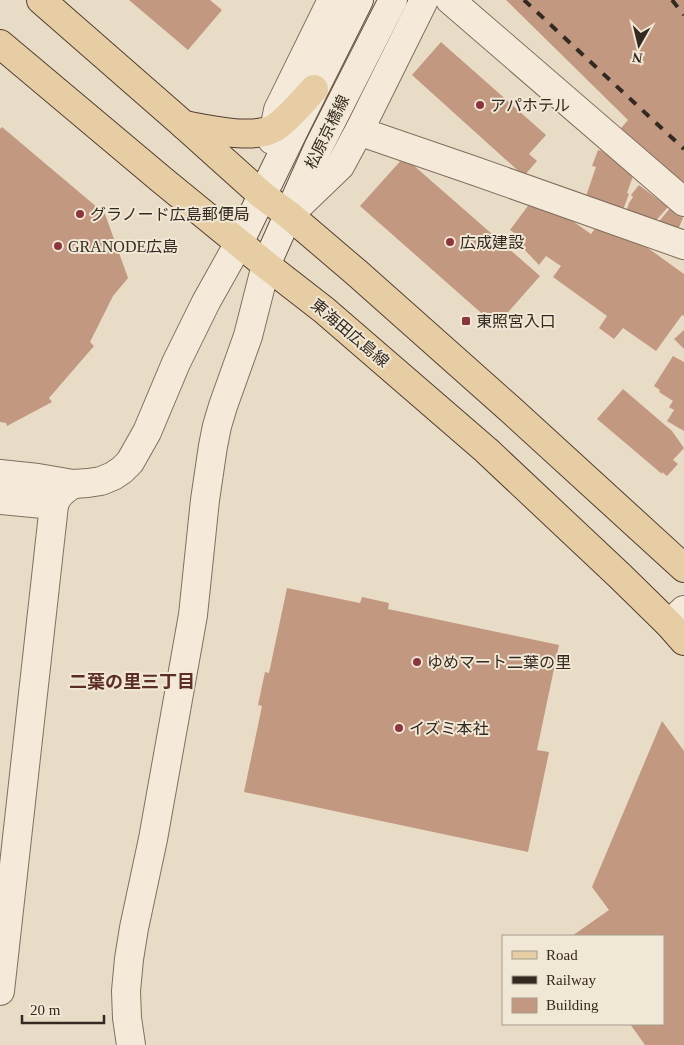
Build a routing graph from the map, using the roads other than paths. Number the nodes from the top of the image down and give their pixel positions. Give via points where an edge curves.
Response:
1 (41, 0) edge
2 (332, 0) edge
3 (359, 0) edge
4 (393, 0) edge
5 (424, 0) edge
6 (450, 0) edge
7 (0, 44) edge
8 (314, 89) junction
9 (184, 125) junction
10 (275, 128) junction
11 (360, 129) junction
12 (262, 195) junction
13 (684, 202) edge
14 (289, 215) junction
15 (239, 243) junction
16 (684, 245) edge
17 (266, 265) junction
18 (0, 474) edge
19 (73, 484) junction
20 (0, 500) edge
21 (54, 506) junction
22 (684, 568) edge
23 (679, 625) edge
24 (0, 992) edge
25 (131, 1045) edge

1 - 9 main road
2 - 10 street via 278,110
3 - 8 street, 松原京橋線
4 - 14 street, 松原京橋線 via 319,146
5 - 11 street
6 - 13 street
7 - 15 main road, 東海田広島線
8 - 10 main road
8 - 12 street, 松原京橋線
9 - 10 main road via 252,134
9 - 12 main road
10 - 12 street
11 - 14 street via 340,166
11 - 16 street
12 - 14 main road
12 - 15 street, 松原京橋線
14 - 17 street, 松原京橋線
14 - 22 main road via 496,396
15 - 17 main road, 東海田広島線
15 - 19 street, 松原京橋線 via 176,363 147,432 130,462 101,481
17 - 23 main road, 東海田広島線 via 324,310 502,464 620,576
17 - 25 street, 松原京橋線 via 248,336 223,406 213,446 194,615 129,960 126,1018
18 - 19 street, 松原京橋線
19 - 21 street via 63,491
20 - 21 street
21 - 24 street

